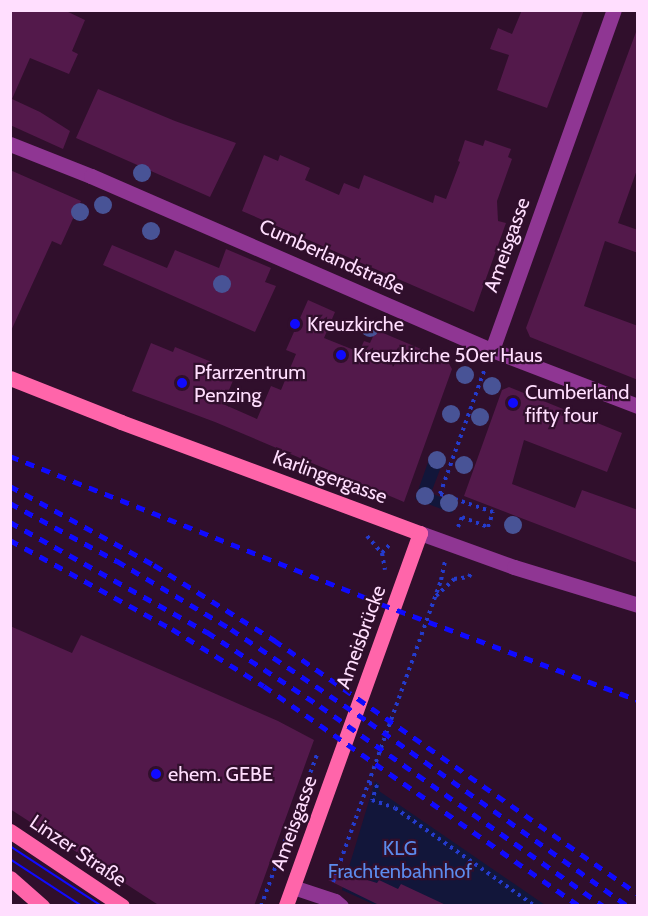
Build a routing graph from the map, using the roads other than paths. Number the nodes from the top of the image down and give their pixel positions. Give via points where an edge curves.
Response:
1 (614, 10) edge
2 (10, 144) edge
3 (492, 350) junction
4 (10, 378) edge
5 (638, 406) edge
6 (420, 533) junction
7 (638, 605) edge
8 (341, 755) joint
9 (10, 831) edge
10 (11, 880) edge
11 (293, 887) junction
12 (37, 904) edge
13 (122, 906) edge
14 (286, 906) edge
15 (341, 906) edge

1 - 3 street, Ameisgasse
2 - 3 street, Cumberlandstraße
3 - 5 street, Cumberlandstraße
4 - 6 main road, Karlingergasse
6 - 7 street, Karlingergasse
6 - 8 main road, Ameisbrücke
8 - 11 main road, Ameisgasse
9 - 13 main road, Linzer Straße
10 - 12 main road
11 - 14 main road, Ameisgasse
11 - 15 street

